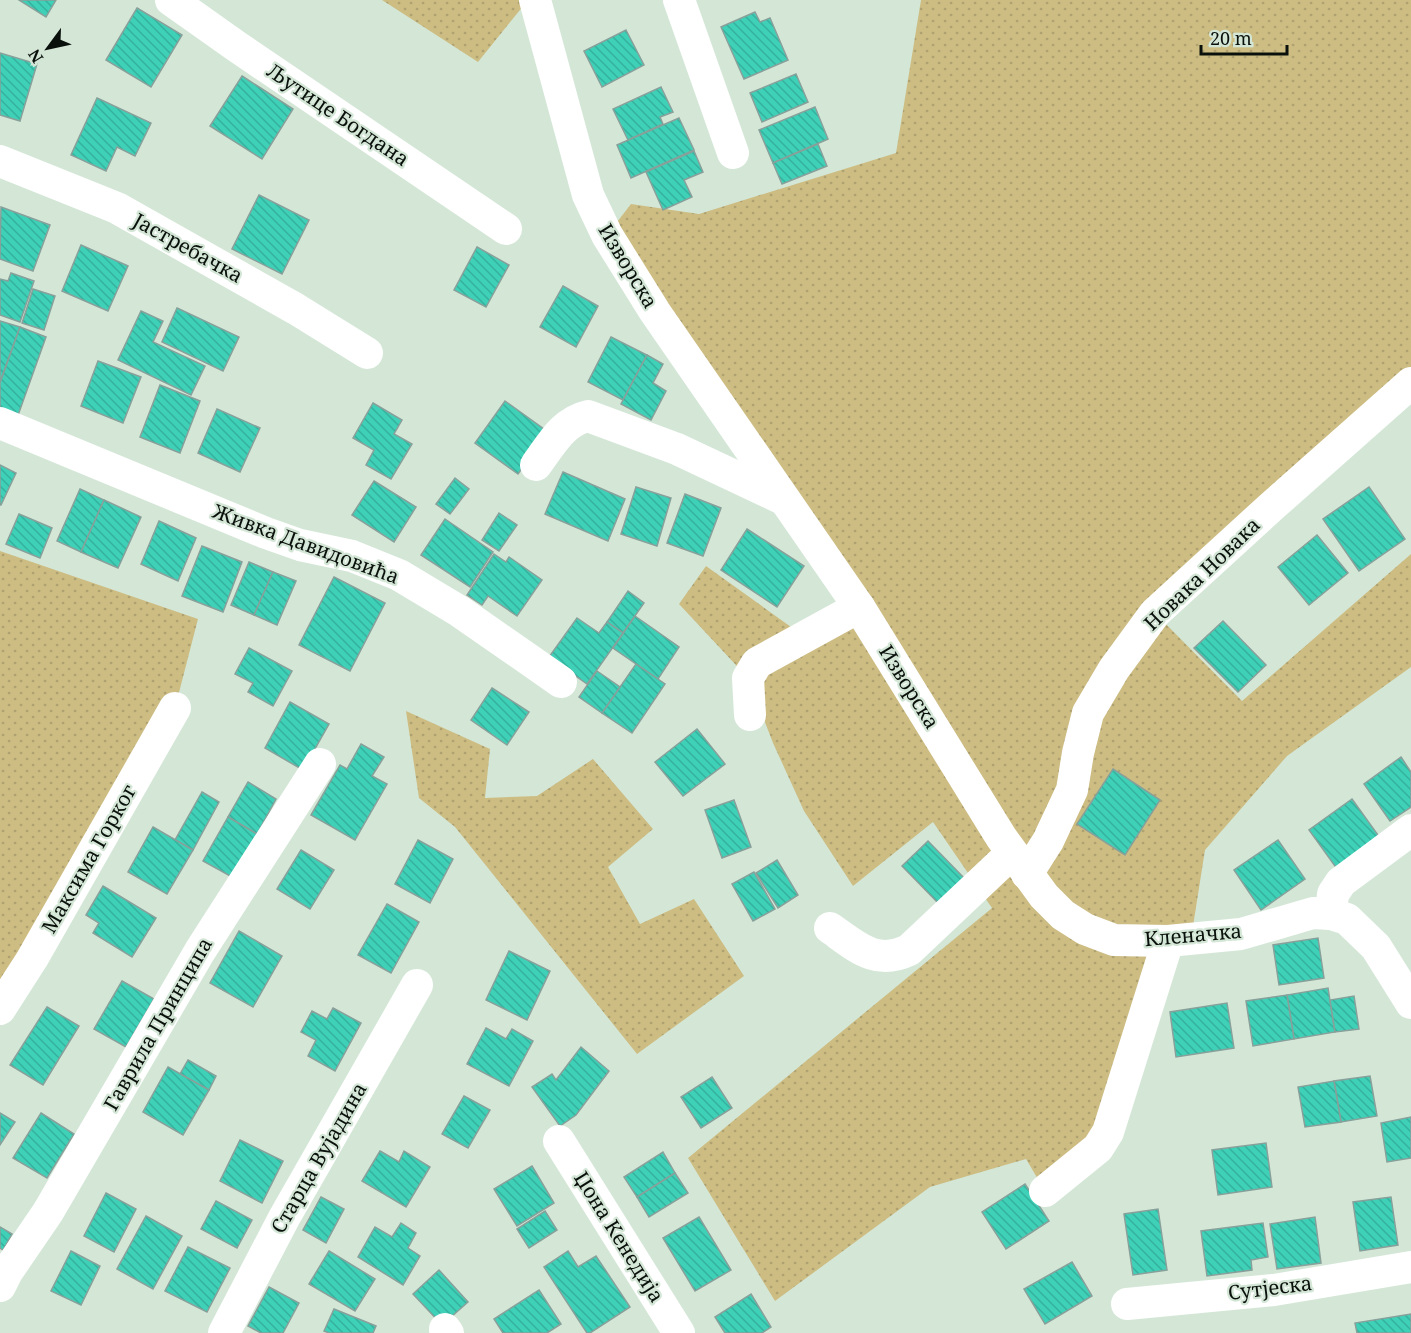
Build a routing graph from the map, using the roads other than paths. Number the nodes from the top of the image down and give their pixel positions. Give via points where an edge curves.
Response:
1 (171, 0) edge
2 (535, 0) edge
3 (679, 0) edge
4 (733, 153) dead end
5 (0, 161) edge
6 (506, 229) dead end
7 (368, 353) dead end
8 (1411, 383) edge
9 (0, 423) edge
10 (536, 465) dead end
11 (787, 501) junction
12 (859, 607) junction
13 (561, 682) dead end
14 (175, 708) dead end
15 (750, 715) dead end
16 (320, 764) dead end
17 (1411, 830) edge
18 (1020, 863) junction
19 (1331, 914) junction
20 (830, 928) dead end
21 (1168, 941) junction
22 (417, 985) dead end
23 (1411, 1003) edge
24 (0, 1009) edge
25 (559, 1141) dead end
26 (1045, 1191) dead end
27 (1411, 1267) edge
28 (0, 1287) edge
29 (1127, 1304) dead end
30 (224, 1333) edge
31 (679, 1333) edge

1 - 6 street, Љутице Богдана
2 - 11 street, Изворска via 588,195 607,235 655,312
3 - 4 street
5 - 7 street, Јастребачка via 117,208
8 - 18 street, Новака Новака via 1155,613 1088,713 1072,790 1048,842
9 - 13 street, Живка Давидовића via 266,533 352,556 399,575 459,611
10 - 11 street via 565,426 588,416 677,449
11 - 12 street, Изворска
12 - 15 street via 757,663 748,678
12 - 18 street, Изворска
14 - 24 street, Максима Горког
16 - 28 street, Гаврила Принципа via 200,951
17 - 19 street via 1341,882 1333,894
18 - 20 street via 896,956 881,957 861,950
18 - 21 street, Кленачка via 1063,915 1085,929 1114,940
19 - 21 street, Кленачка via 1313,913 1240,934
19 - 23 street via 1347,919 1376,947
21 - 26 street via 1108,1132 1098,1148
22 - 30 street, Старца Вујадина via 284,1218
25 - 31 street, Џона Кенедија
27 - 29 street, Сутјеска via 1274,1290

